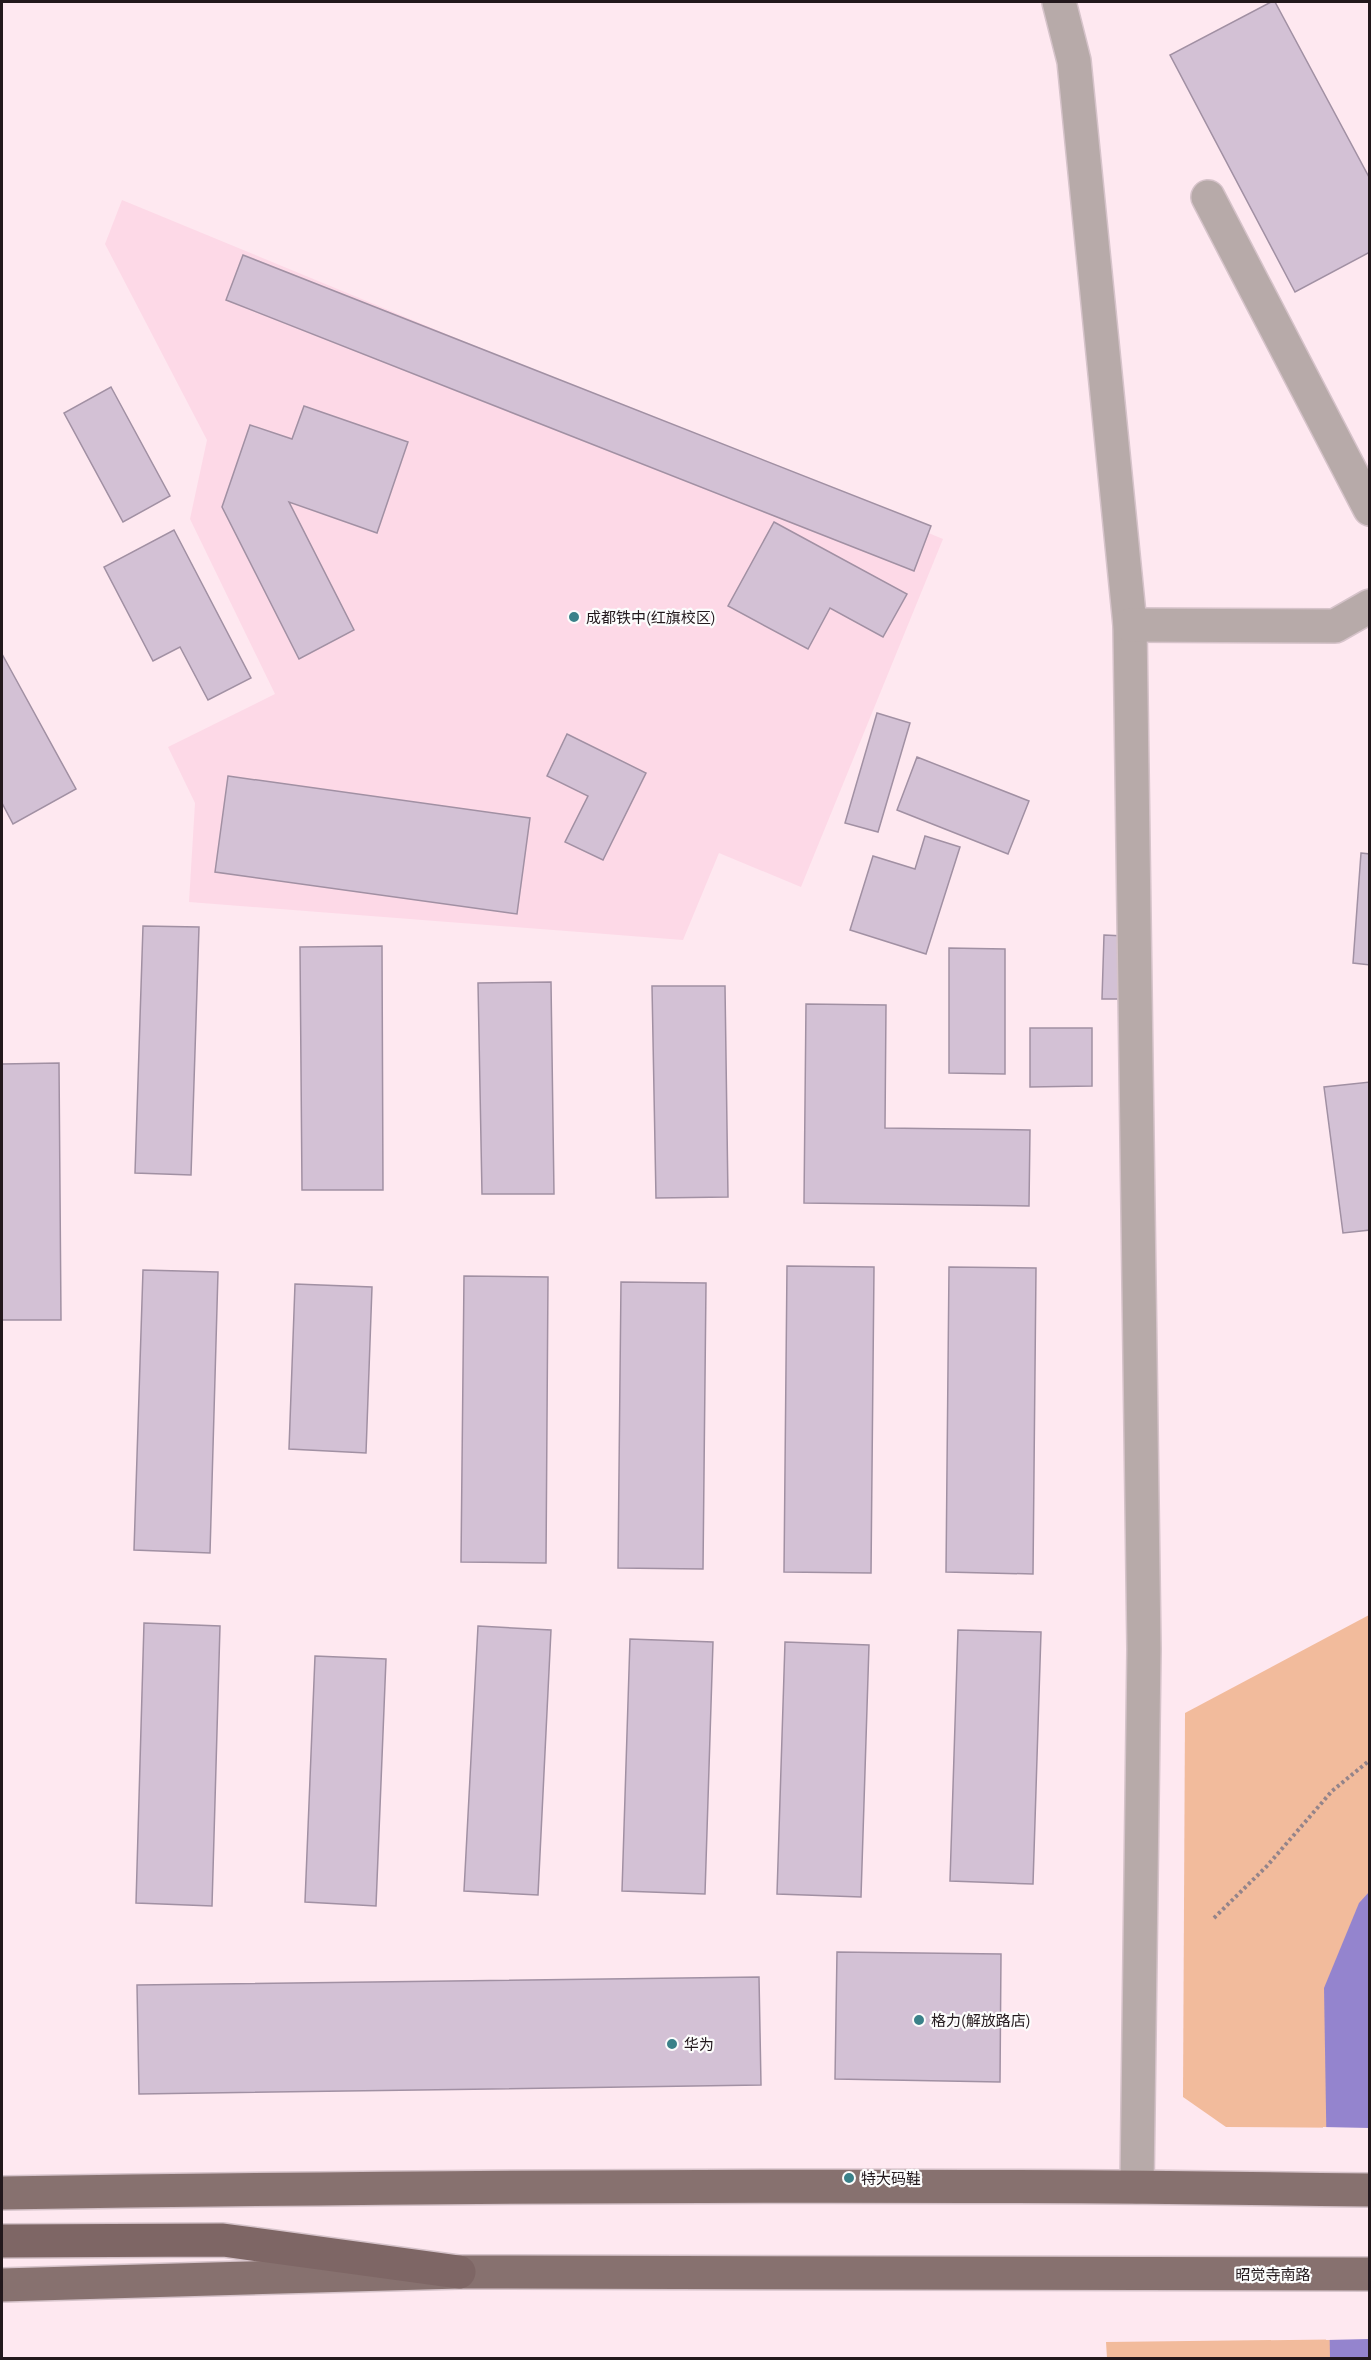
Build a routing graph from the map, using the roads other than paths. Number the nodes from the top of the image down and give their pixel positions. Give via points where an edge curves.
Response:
1 (1059, 2) edge
2 (1208, 197) dead end
3 (1370, 509) edge
4 (1370, 606) edge
5 (1130, 625) junction
6 (1137, 2187) junction
7 (1370, 2190) edge
8 (2, 2193) edge
9 (2, 2241) edge
10 (459, 2271) junction
11 (1370, 2274) edge
12 (2, 2284) edge

1 - 5 street via 1074,61
2 - 3 street
4 - 5 street via 1335,626
5 - 6 street via 1144,1649
6 - 7 main road
6 - 8 main road via 359,2187
9 - 10 highway via 223,2240
10 - 11 main road, 昭觉寺南路
10 - 12 main road, 昭觉寺南路

